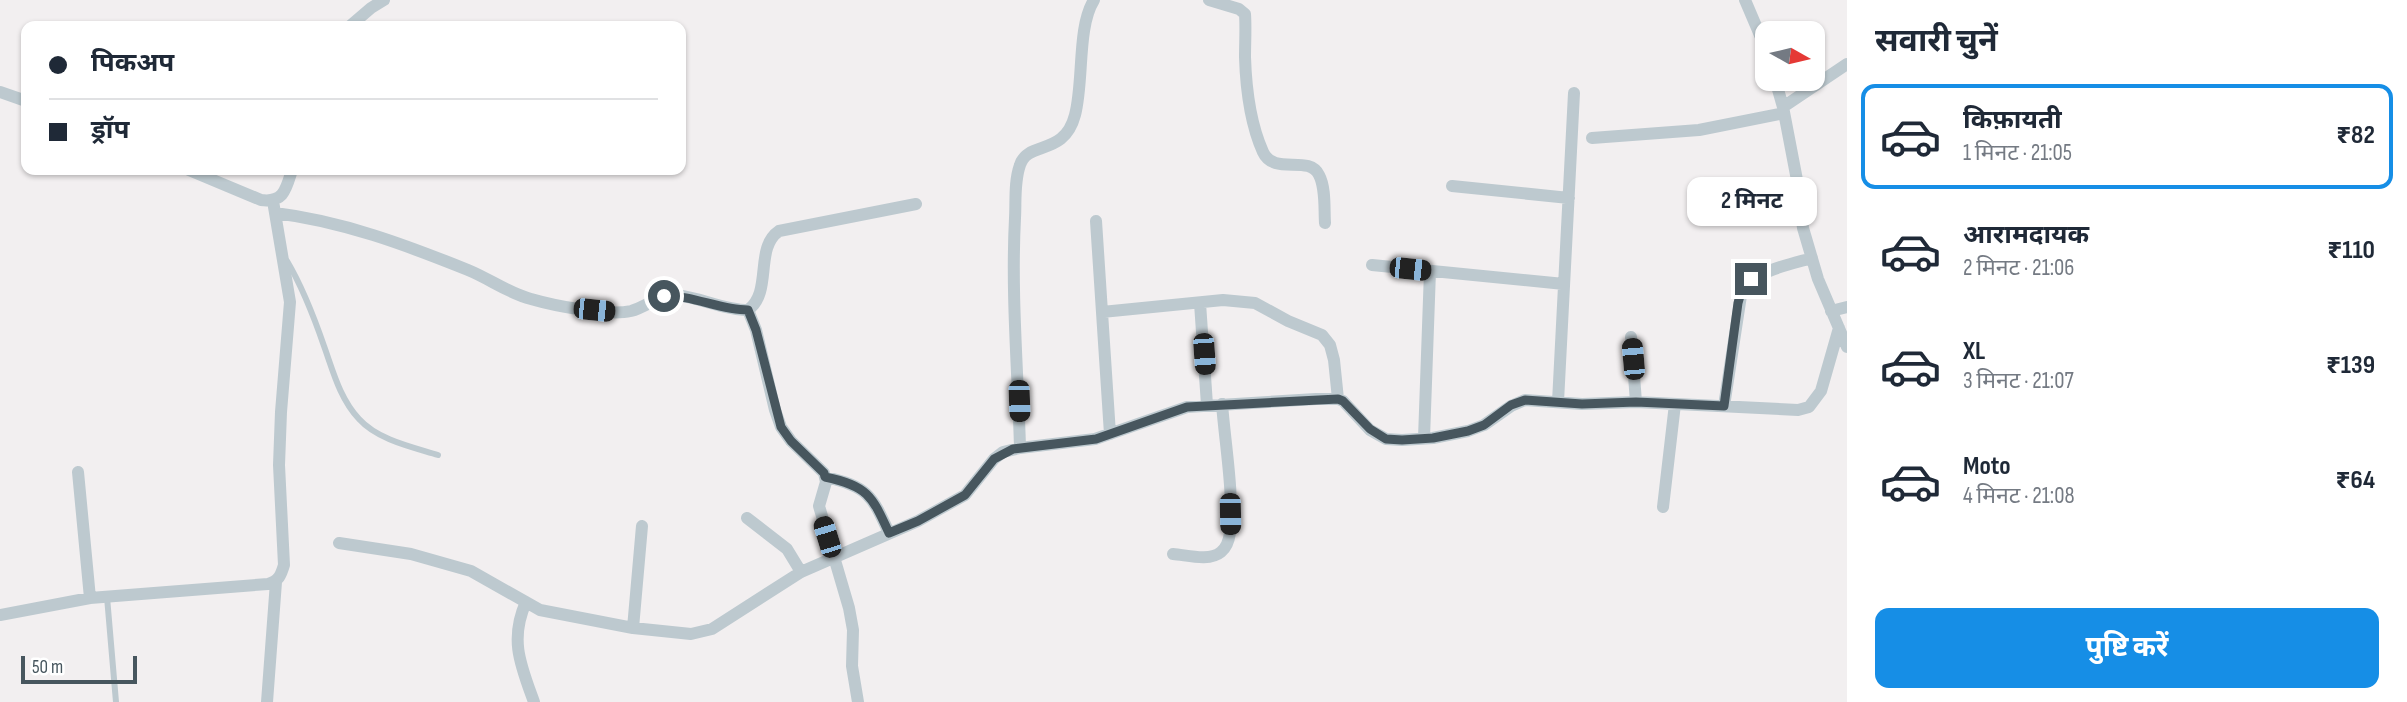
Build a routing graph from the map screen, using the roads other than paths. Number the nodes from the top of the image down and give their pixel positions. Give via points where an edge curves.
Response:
1 (384, 0) edge
2 (1094, 0) edge
3 (1209, 0) edge
4 (1745, 0) edge
5 (356, 21) edge
6 (1755, 23) edge
7 (1847, 64) edge
8 (1777, 91) edge
9 (0, 92) edge
10 (1574, 93) dead end
11 (21, 99) edge
12 (1783, 110) junction
13 (1592, 138) dead end
14 (201, 175) edge
15 (290, 175) edge
16 (1452, 186) dead end
17 (1569, 198) junction
18 (916, 204) dead end
19 (274, 207) junction
20 (1096, 221) dead end
21 (1325, 223) dead end
22 (281, 251) junction
23 (1812, 258) junction
24 (1372, 265) dead end
25 (1430, 271) junction
26 (1564, 284) junction
27 (1200, 303) junction
28 (1847, 307) edge
29 (748, 310) junction
30 (1831, 311) junction
31 (1102, 312) junction
32 (1839, 328) junction
33 (1631, 337) dead end
34 (1847, 347) edge
35 (1338, 399) junction
36 (1558, 402) junction
37 (1636, 402) junction
38 (1222, 404) junction
39 (1675, 404) junction
40 (1207, 405) junction
41 (1724, 406) junction
42 (1110, 434) junction
43 (1424, 438) junction
44 (1020, 447) junction
45 (438, 456) dead end
46 (78, 472) dead end
47 (825, 477) junction
48 (1663, 507) dead end
49 (747, 518) dead end
50 (642, 526) dead end
51 (889, 533) junction
52 (339, 542) dead end
53 (1173, 554) dead end
54 (834, 558) junction
55 (802, 572) junction
56 (276, 582) junction
57 (107, 597) junction
58 (90, 598) junction
59 (526, 602) junction
60 (0, 615) edge
61 (633, 628) junction
62 (116, 702) edge
63 (267, 702) edge
64 (534, 702) edge
65 (858, 702) edge

1 - 5 street
2 - 44 street via 1085,31 1081,93 1068,134 1058,143 1026,155 1017,177 1013,244
3 - 21 street via 1245,14 1247,91 1264,155 1277,164 1317,171
4 - 6 street
7 - 12 street
8 - 12 street
9 - 11 street
10 - 17 street
12 - 13 street via 1699,130
12 - 23 street
14 - 19 street
15 - 19 street
16 - 17 street
17 - 26 street
18 - 29 street via 779,231 768,244 759,297
19 - 22 street
19 - 29 street via 384,238 468,270 514,294 549,303 617,312 676,295
20 - 31 street
22 - 45 lane via 313,316 346,402 360,421 375,432
22 - 56 street via 290,302 279,465 284,565
23 - 30 street
23 - 41 street via 1766,272 1742,289
24 - 25 street
25 - 26 street
25 - 43 street
26 - 36 street
27 - 31 street
27 - 35 street via 1255,303 1322,335 1334,360
27 - 40 street
28 - 30 street
29 - 47 street via 781,427
30 - 32 street
31 - 42 street
32 - 34 street
32 - 41 street via 1821,391 1809,407
33 - 37 street
35 - 38 street
35 - 43 street via 1386,439
36 - 37 street
36 - 43 street via 1525,400 1484,425
37 - 39 street
38 - 40 street
38 - 53 street via 1228,542 1214,556
39 - 41 street
39 - 48 street
40 - 42 street via 1187,407
42 - 44 street
44 - 51 street via 994,459 965,495
46 - 58 street
47 - 51 street via 863,490 875,503
47 - 54 street via 819,506
49 - 55 street via 788,550
50 - 61 street
51 - 54 street
52 - 59 street via 411,554 471,571
54 - 55 street
54 - 65 street via 853,631
55 - 61 street via 712,629 691,634
56 - 57 street
56 - 63 street
57 - 58 street
57 - 62 lane
58 - 60 street
59 - 61 street via 540,610
59 - 64 street via 518,619 517,646

